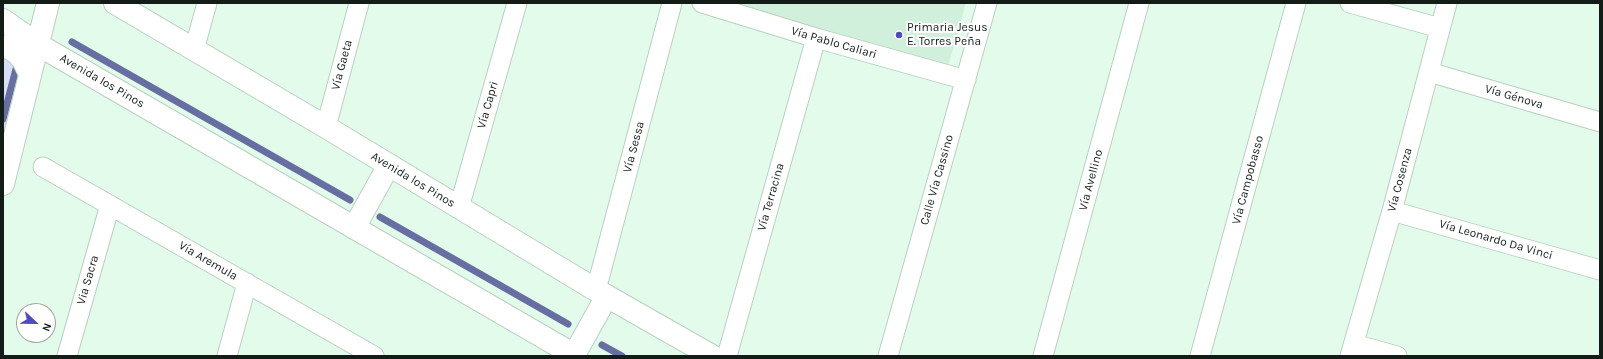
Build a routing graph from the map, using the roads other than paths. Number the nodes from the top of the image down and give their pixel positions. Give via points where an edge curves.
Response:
1 (48, 3) edge
2 (115, 3) edge
3 (207, 3) edge
4 (358, 3) edge
5 (517, 3) edge
6 (672, 3) edge
7 (702, 3) edge
8 (987, 3) edge
9 (1139, 3) edge
10 (1296, 3) edge
11 (1350, 3) edge
12 (1447, 3) edge
13 (3, 20) edge
14 (1440, 28) junction
15 (816, 38) junction
16 (37, 44) junction
17 (3, 46) edge
18 (194, 50) junction
19 (1429, 72) junction
20 (30, 74) junction
21 (966, 80) junction
22 (1600, 122) edge
23 (326, 127) junction
24 (389, 165) junction
25 (43, 167) dead end
26 (3, 184) edge
27 (110, 205) junction
28 (460, 208) junction
29 (1392, 211) junction
30 (354, 228) junction
31 (1600, 270) edge
32 (247, 283) junction
33 (601, 293) junction
34 (1352, 350) edge
35 (67, 356) edge
36 (227, 356) edge
37 (374, 356) edge
38 (575, 356) edge
39 (712, 356) edge
40 (727, 356) edge
41 (888, 356) edge
42 (1043, 356) edge
43 (1200, 356) edge
44 (1397, 356) edge

1 - 16 street
2 - 18 street, Avenida los Pinos
3 - 18 street
4 - 23 street, Vía Gaeta
5 - 28 street, Vía Capri
6 - 33 street, Vía Sessa
7 - 15 street, Vía Pablo Caliari
8 - 21 street, Calle Vía Cassino
9 - 42 street, Vía Avellino
10 - 43 street, Vía Campobasso
11 - 14 street
12 - 14 street, Vía Cosenza
13 - 16 street, Avenida los Pinos
14 - 19 street, Vía Cosenza
15 - 21 street, Vía Pablo Caliari
15 - 40 street, Vía Terracina
16 - 20 street
16 - 30 street, Avenida los Pinos
17 - 20 street via 23,60
18 - 23 street, Avenida los Pinos
19 - 22 street, Vía Génova
19 - 29 street, Vía Cosenza
20 - 26 street
21 - 41 street, Calle Vía Cassino
23 - 24 street, Avenida los Pinos
24 - 28 street, Avenida los Pinos
24 - 30 street
25 - 27 street, Vía Aremula
27 - 32 street, Vía Aremula
27 - 35 street, Via Sacra
28 - 33 street, Avenida los Pinos
29 - 31 street, Vía Leonardo Da Vinci
29 - 34 street, Vía Cosenza
30 - 38 street, Avenida los Pinos
32 - 36 street
32 - 37 street, Vía Aremula
33 - 38 street
33 - 39 street, Avenida los Pinos
34 - 44 street

